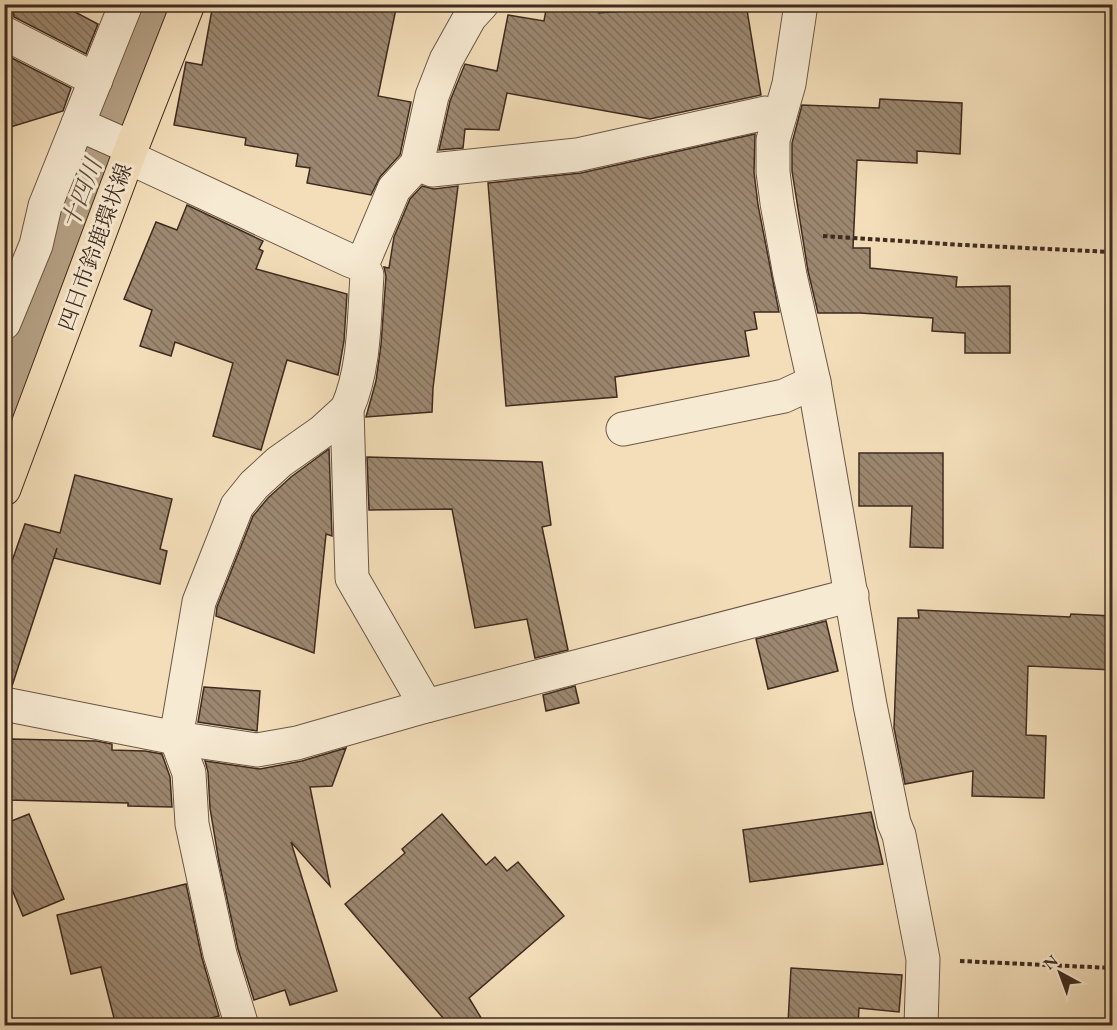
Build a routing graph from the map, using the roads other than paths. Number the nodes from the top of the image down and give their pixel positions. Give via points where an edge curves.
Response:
1 (126, 4) edge
2 (188, 4) edge
3 (482, 4) edge
4 (801, 4) edge
5 (4, 33) edge
6 (96, 80) junction
7 (780, 115) junction
8 (81, 125) junction
9 (127, 150) junction
10 (417, 164) junction
11 (362, 265) junction
12 (4, 323) edge
13 (814, 382) junction
14 (347, 409) junction
15 (623, 429) dead end
16 (4, 489) edge
17 (852, 595) junction
18 (4, 704) edge
19 (426, 706) junction
20 (176, 738) junction
21 (242, 1026) edge
22 (921, 1026) edge

1 - 6 street
2 - 9 main road, 四日市鈴鹿環状線
3 - 10 street via 470,17 446,60 432,96
4 - 7 street via 789,84
5 - 6 street
6 - 8 street
7 - 10 street via 765,113 577,155 432,170
7 - 13 street via 773,140 773,172
8 - 9 street
8 - 12 street via 45,206 36,244
9 - 11 street
9 - 16 main road, 四日市鈴鹿環状線
10 - 11 street via 394,189
11 - 14 street via 367,275 360,362
13 - 15 street via 784,396
13 - 17 street
14 - 19 street via 352,578
14 - 20 street via 279,462 237,506 199,602
17 - 19 street
17 - 22 street via 870,705 923,959
18 - 20 street
19 - 20 street via 297,743 257,750
20 - 21 street via 189,773 192,824 220,954

